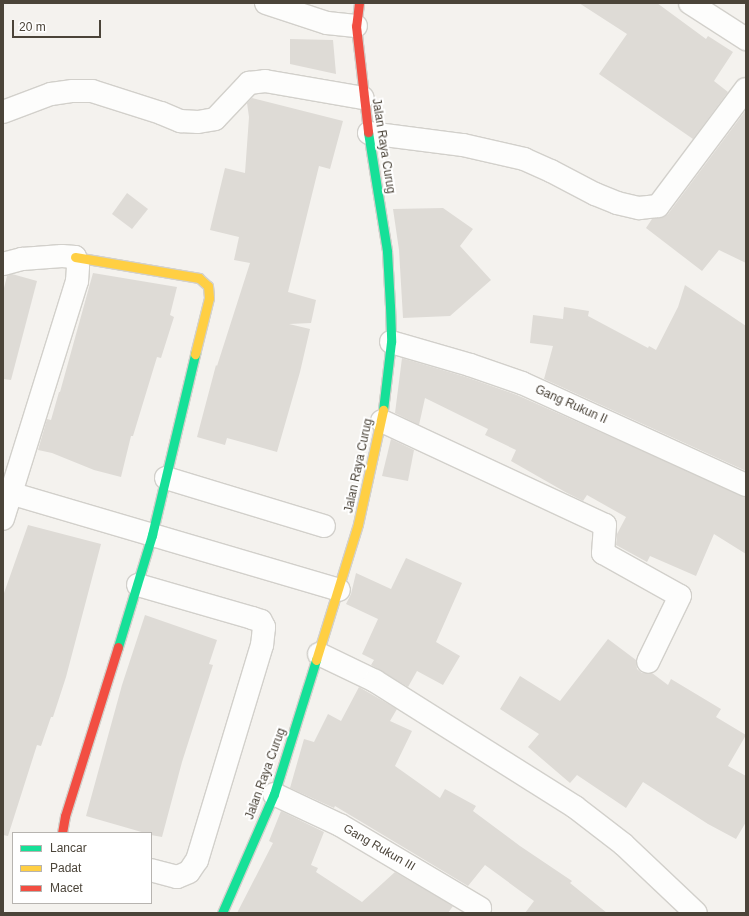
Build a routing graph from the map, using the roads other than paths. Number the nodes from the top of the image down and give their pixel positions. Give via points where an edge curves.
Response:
1 (266, 3) edge
2 (359, 3) edge
3 (690, 3) edge
4 (356, 26) junction
5 (746, 39) edge
6 (746, 89) edge
7 (363, 98) junction
8 (3, 112) edge
9 (369, 133) junction
10 (76, 257) junction
11 (3, 264) edge
12 (391, 342) junction
13 (382, 422) junction
14 (166, 478) junction
15 (746, 484) edge
16 (7, 492) edge
17 (3, 519) edge
18 (324, 526) dead end
19 (152, 534) junction
20 (138, 585) junction
21 (339, 590) junction
22 (319, 654) junction
23 (648, 662) dead end
24 (274, 794) junction
25 (62, 832) edge
26 (152, 870) edge
27 (480, 908) dead end
28 (222, 913) edge
29 (696, 913) edge

1 - 4 street via 327,23
2 - 4 main road, Jalan Raya Curug
3 - 5 street
4 - 7 main road, Jalan Raya Curug
6 - 9 street via 658,206 639,208 617,203 524,160 462,145
7 - 8 street via 265,81 248,83 215,119 198,122 180,121 92,91 51,94
7 - 9 main road, Jalan Raya Curug
9 - 12 main road, Jalan Raya Curug via 387,251
10 - 11 street via 22,259
10 - 14 main road via 199,278 208,286 209,298
10 - 16 street via 77,281
12 - 13 main road, Jalan Raya Curug
12 - 15 street, Gang Rukun II via 470,364 522,384
13 - 21 main road, Jalan Raya Curug via 358,524
13 - 23 street via 605,525 603,553 680,596
14 - 18 street
14 - 19 main road
16 - 17 street
16 - 19 street
19 - 20 main road
19 - 21 street
20 - 25 main road
20 - 26 street via 252,618 260,621 264,627 262,644 197,860 189,872 177,877
21 - 22 main road, Jalan Raya Curug
22 - 24 main road, Jalan Raya Curug
22 - 29 street via 375,681 575,807 624,844
24 - 27 street, Gang Rukun III via 340,825
24 - 28 main road, Jalan Raya Curug

